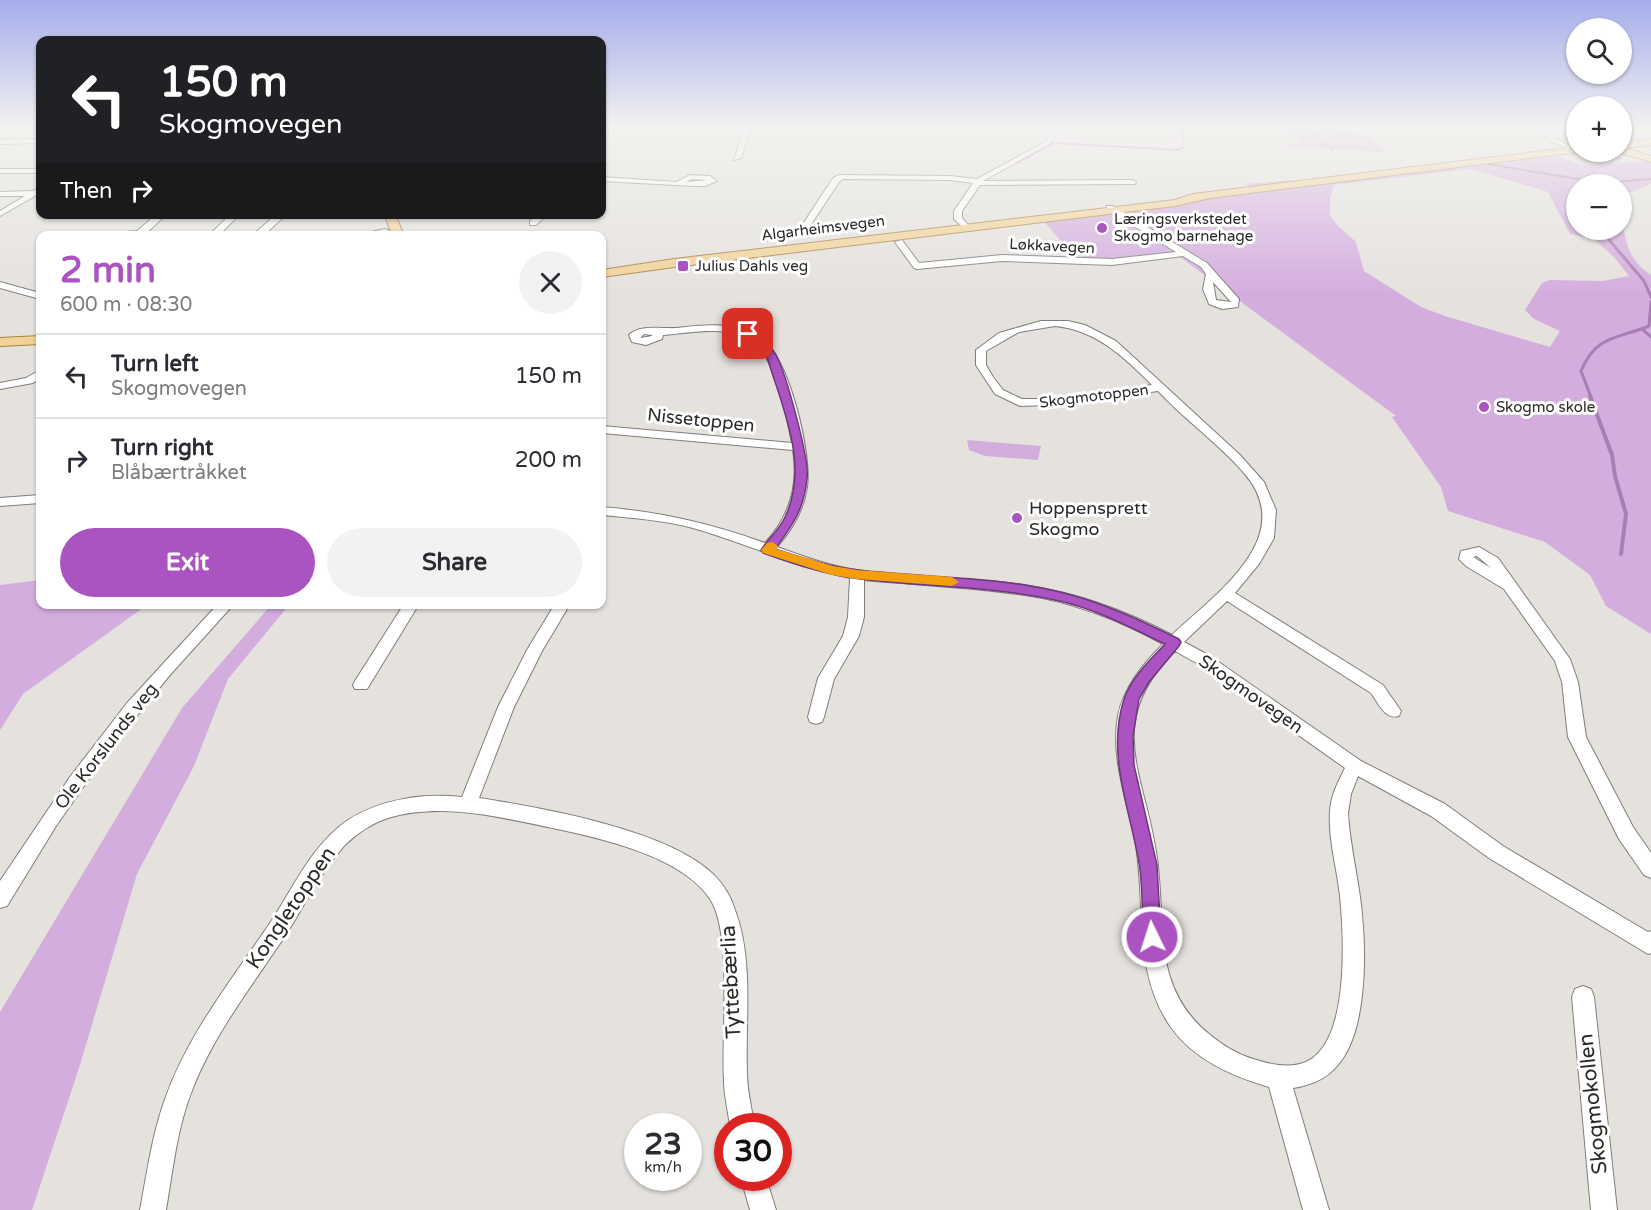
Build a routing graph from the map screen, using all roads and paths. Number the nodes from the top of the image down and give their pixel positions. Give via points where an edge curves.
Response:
1 (650, 181) edge
2 (835, 181) edge
3 (974, 181) edge
4 (1328, 181) edge
5 (978, 182) junction
6 (1132, 182) dead end
7 (680, 183) dead end
8 (36, 192) edge
9 (0, 194) edge
10 (36, 194) edge
11 (1112, 209) junction
12 (0, 214) edge
13 (157, 219) edge
14 (231, 219) edge
15 (279, 219) edge
16 (538, 219) edge
17 (533, 224) dead end
18 (807, 224) dead end
19 (966, 227) junction
20 (143, 231) edge
21 (217, 231) edge
22 (265, 231) edge
23 (899, 242) dead end
24 (1186, 253) junction
25 (606, 272) edge
26 (1210, 276) dead end
27 (0, 285) edge
28 (36, 292) edge
29 (657, 333) dead end
30 (36, 340) edge
31 (0, 342) edge
32 (36, 377) edge
33 (0, 386) edge
34 (1158, 388) junction
35 (606, 430) edge
36 (797, 447) junction
37 (36, 499) edge
38 (0, 502) edge
39 (606, 512) edge
40 (767, 550) junction
41 (857, 575) junction
42 (1509, 586) dead end
43 (1225, 593) junction
44 (222, 609) edge
45 (409, 609) edge
46 (560, 609) edge
47 (1174, 642) junction
48 (361, 685) dead end
49 (1393, 711) dead end
50 (816, 717) dead end
51 (1355, 766) junction
52 (468, 804) junction
53 (1651, 869) edge
54 (0, 899) edge
55 (1650, 944) edge
56 (1582, 998) dead end
57 (1278, 1077) junction
58 (740, 1113) edge
59 (758, 1191) edge
60 (153, 1210) edge
61 (763, 1210) edge
62 (1316, 1210) edge
63 (1604, 1210) edge

1 - 7 street
2 - 18 street
3 - 5 street
4 - 11 main road, Algarheimsvegen
5 - 6 street
5 - 19 street via 958,211 958,219
8 - 9 street
10 - 12 street
11 - 19 main road, Algarheimsvegen
11 - 24 street
13 - 20 street
14 - 21 street
15 - 22 street
16 - 17 street
19 - 25 main road, Algarheimsvegen
23 - 24 street, Løkkavegen via 916,266 1002,258 1112,262
24 - 26 street via 1204,265
27 - 28 street
29 - 36 street via 728,330 759,340 778,371
30 - 31 main road
32 - 33 street
34 - 34 street, Skogmotoppen via 1112,344 1073,325 1029,325 981,350 981,365 988,378 999,392 1020,403
34 - 43 street, Skogmotoppen via 1240,462 1266,495 1269,537 1262,551
35 - 36 street, Nissetoppen
36 - 40 street via 802,477 797,501 791,519
37 - 38 street
39 - 40 street, Skogmovegen via 674,520
40 - 41 street, Skogmovegen
41 - 47 street, Skogmovegen via 990,585 1062,597
41 - 50 street via 854,627 826,678
42 - 53 street via 1562,659 1570,682 1577,737 1626,832
43 - 47 street, Skogmotoppen
43 - 49 street via 1377,689
44 - 54 street, Ole Korslunds veg via 97,754
45 - 48 street
46 - 52 street via 506,707
47 - 51 street, Skogmovegen
47 - 57 street, Skogmotoppen via 1143,678 1132,698 1125,736 1126,765 1149,865 1156,970 1166,1002 1198,1041 1233,1064
51 - 55 street, Skogmovegen via 1438,810 1548,885
51 - 57 street via 1339,812 1353,926 1349,1006 1334,1052 1324,1064 1297,1077
52 - 58 street, Tyttebærlia via 585,826 621,837 679,862 706,879 727,912 732,938 735,1077
52 - 60 street, Kongletoppen via 428,802 384,811 358,823 338,839 312,872 202,1042 169,1125
56 - 63 street, Skogmokollen
57 - 62 street
59 - 61 street

